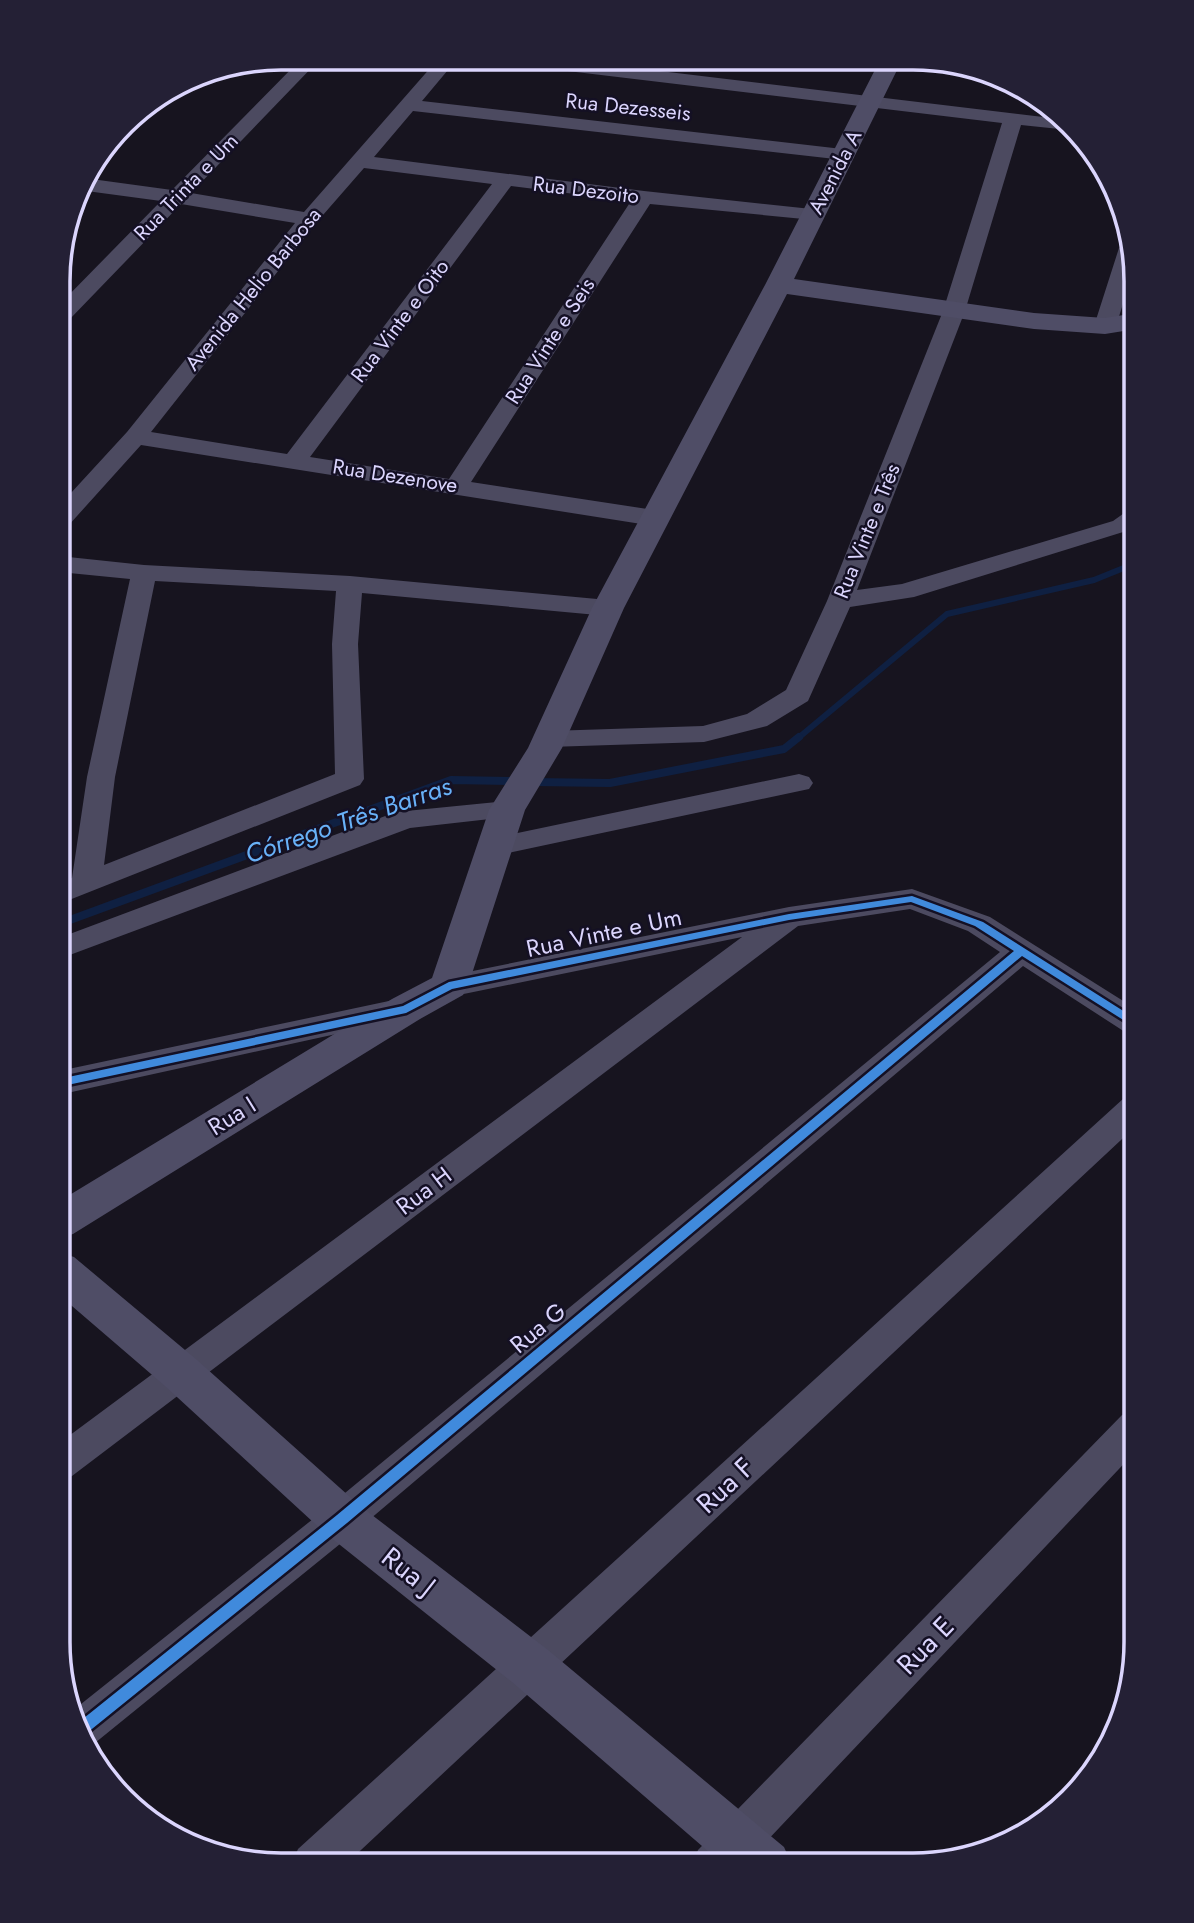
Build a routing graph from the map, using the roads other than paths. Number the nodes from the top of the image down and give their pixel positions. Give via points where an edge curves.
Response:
1 (300, 70) edge
2 (439, 70) edge
3 (607, 70) edge
4 (886, 70) edge
5 (870, 102) junction
6 (408, 105) junction
7 (1013, 120) junction
8 (1053, 124) edge
9 (844, 155) junction
10 (359, 161) junction
11 (505, 181) junction
12 (93, 186) edge
13 (178, 197) junction
14 (644, 197) junction
15 (814, 214) junction
16 (309, 219) junction
17 (1124, 267) edge
18 (778, 285) junction
19 (70, 306) edge
20 (954, 311) junction
21 (1124, 323) edge
22 (1105, 326) junction
23 (135, 437) junction
24 (295, 460) junction
25 (456, 486) junction
26 (70, 505) edge
27 (654, 518) junction
28 (1124, 525) edge
29 (70, 565) edge
30 (145, 573) junction
31 (350, 584) junction
32 (840, 601) junction
33 (608, 608) junction
34 (547, 744) junction
35 (799, 783) dead end
36 (513, 801) junction
37 (494, 847) junction
38 (86, 883) junction
39 (70, 890) edge
40 (789, 917) junction
41 (70, 945) edge
42 (1021, 951) junction
43 (449, 986) junction
44 (407, 1009) junction
45 (1124, 1016) edge
46 (70, 1080) edge
47 (1124, 1117) edge
48 (70, 1216) edge
49 (70, 1279) edge
50 (181, 1373) junction
51 (1124, 1439) edge
52 (70, 1456) edge
53 (342, 1519) junction
54 (530, 1666) junction
55 (87, 1725) edge
56 (326, 1853) edge
57 (736, 1853) edge
58 (742, 1853) edge

1 - 13 street, Rua Trinta e Um
2 - 6 street, Avenida Helio Barbosa
3 - 5 street
4 - 5 street, Avenida A
5 - 7 street
5 - 9 street, Avenida A
6 - 9 street, Rua Dezesseis
6 - 10 street, Avenida Helio Barbosa
7 - 8 street
7 - 20 street, Rua Vinte e Três
9 - 15 street, Avenida A
10 - 11 street, Rua Dezoito
10 - 16 street, Avenida Helio Barbosa
11 - 14 street, Rua Dezoito
11 - 24 street, Rua Vinte e Oito
12 - 13 street
13 - 16 street
13 - 19 street, Rua Trinta e Um
14 - 15 street, Rua Dezoito
14 - 25 street, Rua Vinte e Seis
15 - 18 street, Avenida A
16 - 23 street, Avenida Helio Barbosa
17 - 22 street
18 - 20 street
18 - 27 street
20 - 22 street
20 - 32 street, Rua Vinte e Três
21 - 22 street
23 - 24 street, Rua Dezenove
23 - 26 street, Avenida Helio Barbosa
24 - 25 street, Rua Dezenove
25 - 27 street, Rua Dezenove
27 - 33 street
28 - 32 street via 905,591
29 - 30 street
30 - 31 street
30 - 38 street via 101,777
31 - 33 street
31 - 38 street via 345,644 350,779
32 - 34 street, Rua Vinte e Três via 798,695 757,720 704,734
33 - 34 street
34 - 36 street
35 - 37 street
36 - 37 street
36 - 41 street via 406,819
37 - 43 street
38 - 39 street
40 - 42 street, Rua Vinte e Um via 912,899 979,924
40 - 43 street, Rua Vinte e Um
40 - 50 street, Rua H
42 - 45 street, Rua Vinte e Um
42 - 53 street, Rua G
43 - 44 street, Rua Vinte e Um
44 - 46 street, Rua Vinte e Um
44 - 48 street, Rua I
47 - 54 street, Rua F
49 - 50 street, Rua J
50 - 52 street, Rua H
50 - 53 street, Rua J
51 - 58 street, Rua E
53 - 54 street, Rua J
53 - 55 street, Rua G
54 - 56 street, Rua F
54 - 57 street, Rua J

